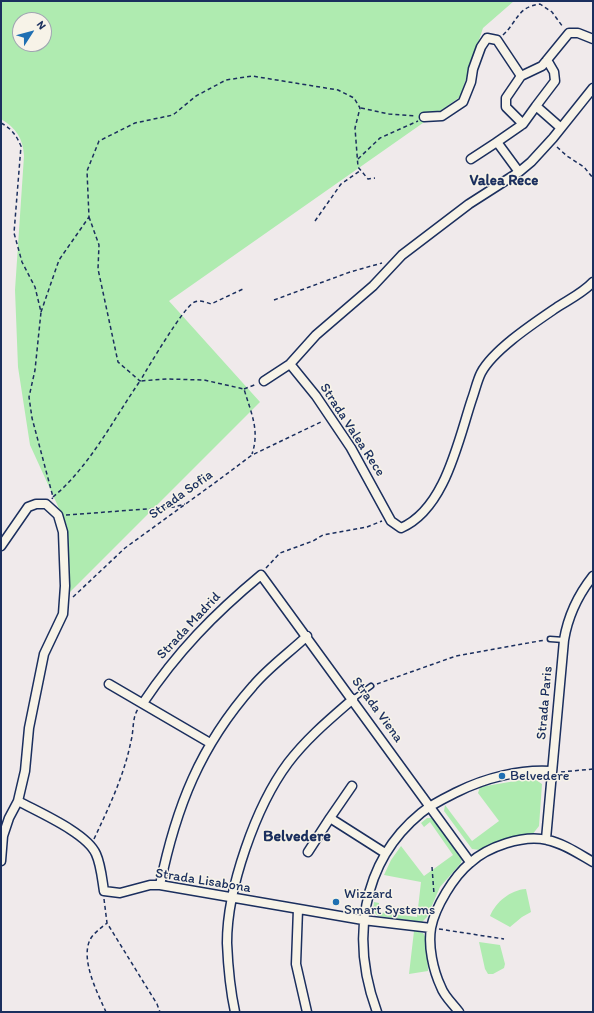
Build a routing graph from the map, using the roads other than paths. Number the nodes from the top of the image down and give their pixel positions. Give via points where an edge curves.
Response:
1 (593, 39) edge
2 (547, 60) junction
3 (522, 76) junction
4 (593, 88) edge
5 (536, 106) junction
6 (424, 117) road end
7 (524, 124) junction
8 (561, 128) junction
9 (497, 142) junction
10 (471, 159) dead end
11 (519, 172) junction
12 (593, 282) edge
13 (290, 364) junction
14 (264, 381) road end
15 (1, 546) edge
16 (262, 575) joint
17 (593, 576) edge
18 (307, 636) junction
19 (550, 639) road end
20 (564, 640) junction
21 (109, 684) dead end
22 (371, 686) road end
23 (353, 699) junction
24 (143, 703) junction
25 (210, 743) junction
26 (551, 771) junction
27 (352, 786) dead end
28 (18, 801) junction
29 (431, 806) junction
30 (330, 818) junction
31 (546, 839) junction
32 (308, 852) dead end
33 (385, 854) junction
34 (1, 861) edge
35 (470, 862) junction
36 (593, 862) edge
37 (160, 885) junction
38 (232, 899) junction
39 (298, 908) junction
40 (363, 920) junction
41 (431, 928) junction
42 (235, 1012) edge
43 (308, 1012) edge
44 (377, 1012) edge
45 (459, 1012) edge

1 - 2 street via 578,33 569,33
2 - 3 street via 542,66
2 - 5 street via 554,72 555,81
3 - 6 street via 497,40 487,38 473,69 463,102 442,116
3 - 7 street via 506,98 506,107
4 - 8 street
5 - 7 street
5 - 8 street
7 - 9 street
8 - 11 street
9 - 10 street
9 - 11 street
11 - 13 street via 464,208 402,255 373,286 316,335
12 - 13 street, Strada Valea Rece via 500,350 481,373 452,460 434,500 411,523 401,528 391,521 351,448 331,417
13 - 14 street
15 - 28 street via 28,507 46,504 58,516 63,532 65,561 63,614 44,654
16 - 18 street, Strada Viena
16 - 24 street, Strada Madrid via 223,607 188,643
17 - 20 street, Strada Paris via 571,612
18 - 23 street, Strada Viena
18 - 25 street via 254,686
19 - 20 lane
20 - 26 street, Strada Paris
21 - 24 street
22 - 23 lane
23 - 29 street, Strada Viena
23 - 38 street via 318,728 288,764 262,809 246,849
24 - 25 street
25 - 37 street via 192,778 175,826
26 - 29 street via 514,773 493,778 468,787
26 - 31 street, Strada Paris
27 - 30 street
28 - 34 street via 3,836
28 - 37 street, Strada Lisabona via 64,826 90,846 96,853 104,891 120,893
29 - 33 street via 412,821
29 - 35 street, Strada Viena
30 - 32 street
30 - 33 street
31 - 35 street via 522,839 503,844
31 - 36 street
33 - 40 street via 368,894
35 - 41 street via 456,877 442,901
37 - 38 street, Strada Lisabona
38 - 39 street, Strada Lisabona
38 - 42 street via 227,941 230,988
39 - 40 street, Strada Lisabona
39 - 43 street via 296,964
40 - 41 street, Strada Lisabona
40 - 44 street via 366,971
41 - 45 street via 432,959 441,988

